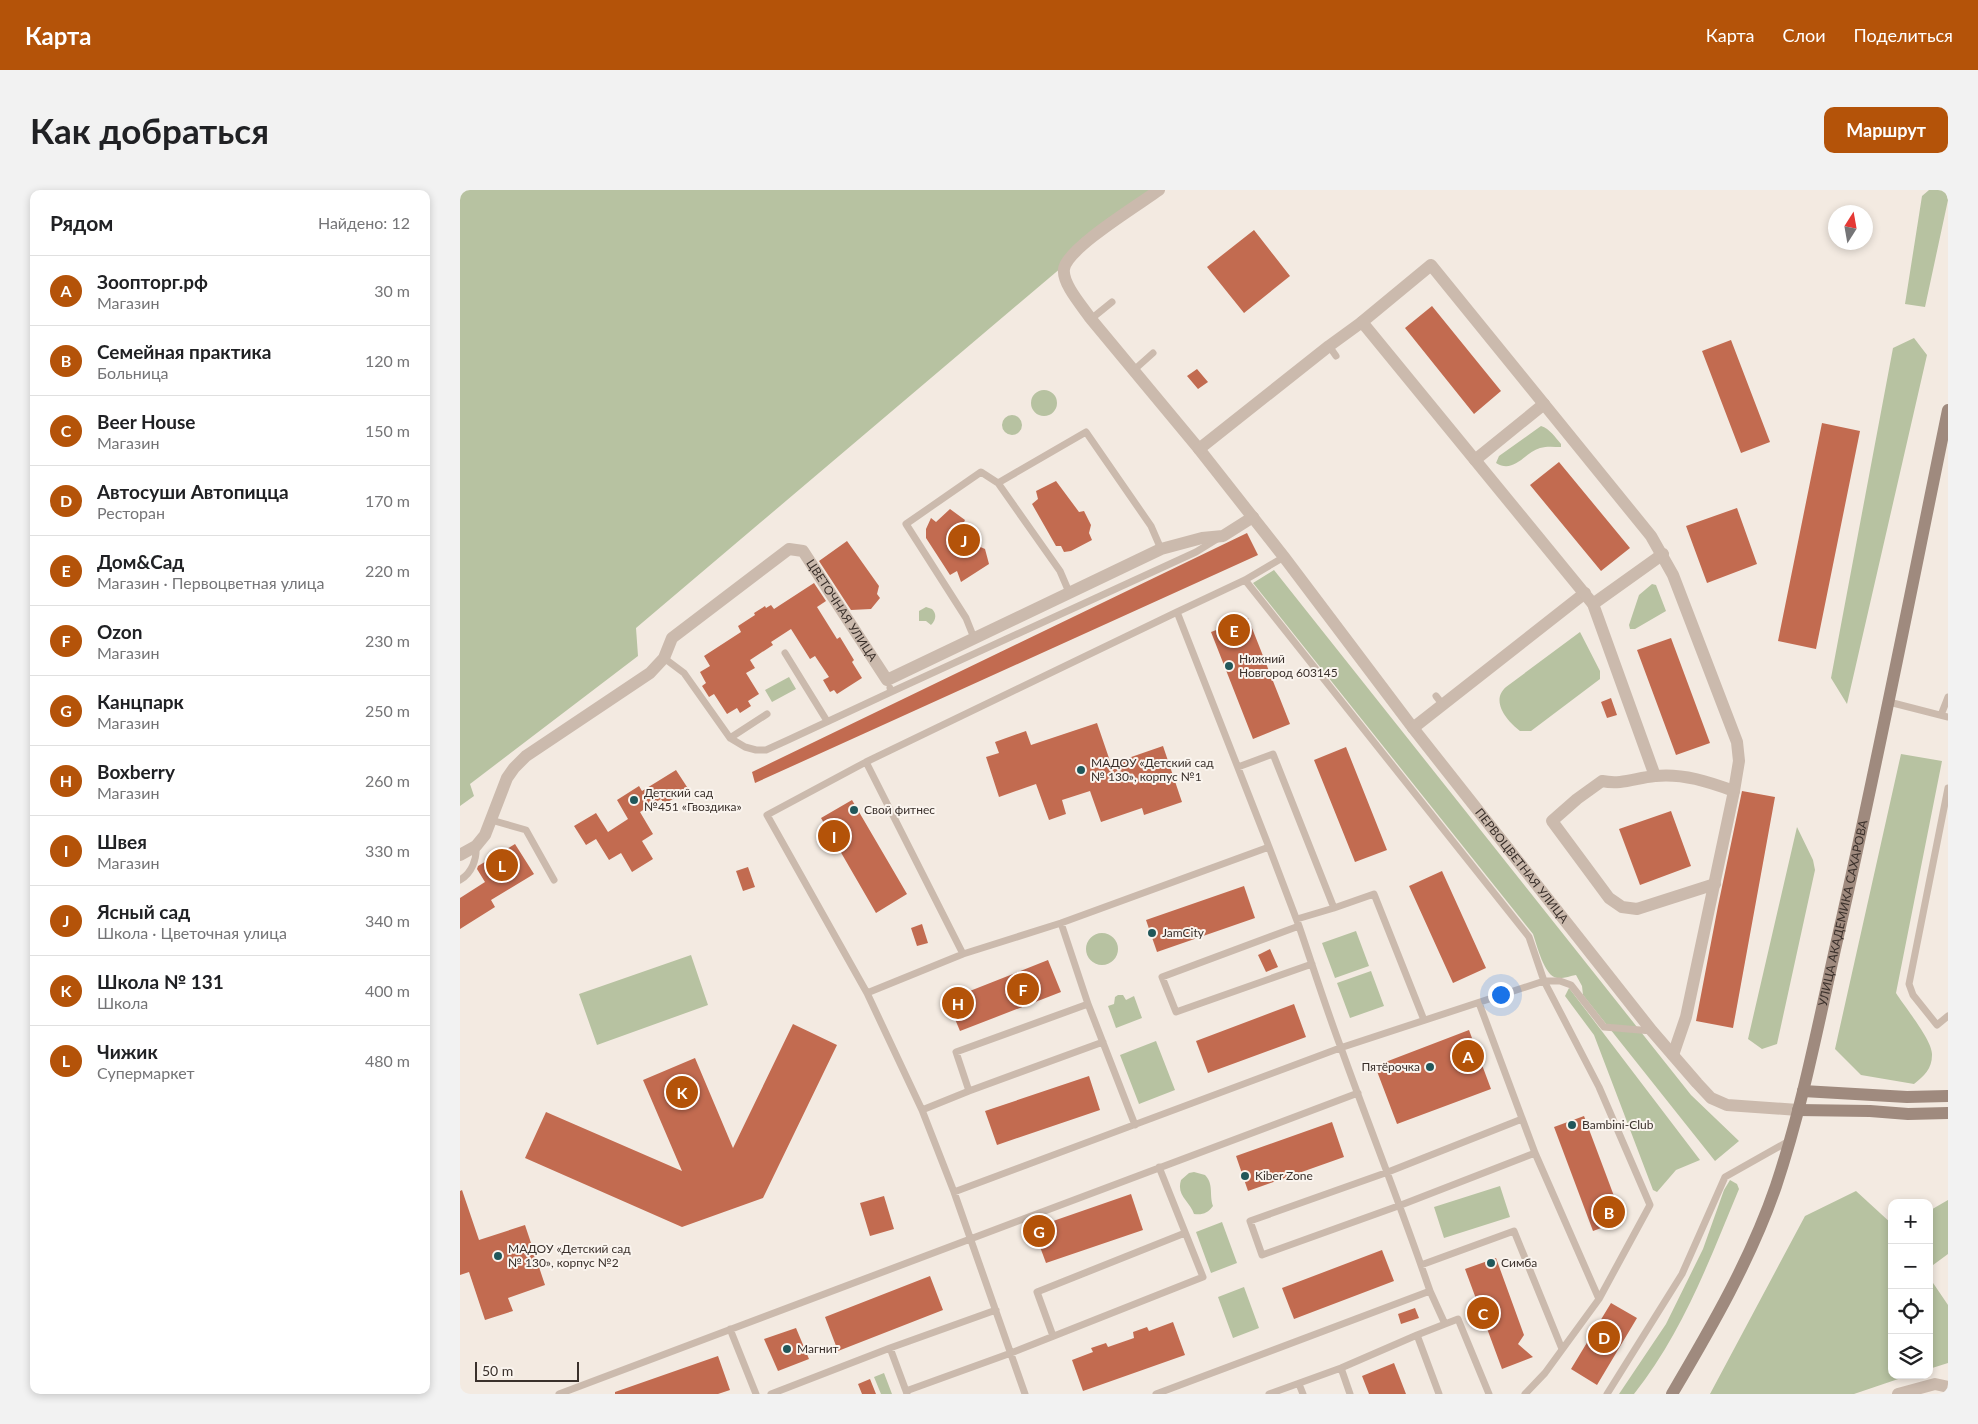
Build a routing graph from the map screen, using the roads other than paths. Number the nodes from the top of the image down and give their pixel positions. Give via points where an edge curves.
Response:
1 (1159, 190) edge
2 (1112, 302) dead end
3 (1091, 319) junction
4 (1362, 322) junction
5 (1153, 353) dead end
6 (1134, 370) junction
7 (1544, 404) junction
8 (1948, 410) edge
9 (1199, 449) junction
10 (1475, 460) junction
11 (998, 483) junction
12 (1252, 517) junction
13 (1223, 536) junction
14 (1161, 549) junction
15 (1663, 554) junction
16 (1284, 557) junction
17 (1245, 580) junction
18 (1069, 592) junction
19 (1585, 593) junction
20 (1593, 604) junction
21 (1177, 612) junction
22 (974, 638) junction
23 (785, 653) dead end
24 (664, 658) junction
25 (889, 686) junction
26 (1948, 696) edge
27 (1889, 702) junction
28 (767, 714) dead end
29 (1945, 716) edge
30 (827, 721) junction
31 (1413, 728) junction
32 (730, 738) junction
33 (866, 762) junction
34 (1238, 767) junction
35 (1655, 776) junction
36 (1948, 788) edge
37 (1734, 791) junction
38 (491, 820) junction
39 (476, 846) junction
40 (1269, 847) junction
41 (460, 856) edge
42 (460, 880) edge
43 (554, 880) dead end
44 (1715, 884) junction
45 (1334, 908) junction
46 (1061, 923) junction
47 (1298, 923) junction
48 (963, 954) junction
49 (1312, 964) junction
50 (1544, 981) junction
51 (867, 993) junction
52 (1479, 1002) junction
53 (1088, 1004) junction
54 (1948, 1016) edge
55 (1424, 1020) junction
56 (1652, 1031) junction
57 (1102, 1042) junction
58 (1340, 1048) junction
59 (1673, 1055) junction
60 (970, 1091) junction
61 (1803, 1091) junction
62 (1358, 1093) junction
63 (1948, 1096) edge
64 (922, 1110) junction
65 (1798, 1110) junction
66 (1948, 1113) edge
67 (1522, 1119) junction
68 (1135, 1125) junction
69 (1789, 1141) junction
70 (1535, 1153) junction
71 (1159, 1168) junction
72 (1388, 1172) junction
73 (954, 1192) junction
74 (1401, 1205) junction
75 (1185, 1233) junction
76 (970, 1239) junction
77 (1421, 1265) junction
78 (1430, 1290) junction
79 (1599, 1299) junction
80 (996, 1310) junction
81 (1445, 1324) junction
82 (730, 1329) junction
83 (1417, 1335) junction
84 (1053, 1336) junction
85 (890, 1348) junction
86 (1562, 1349) junction
87 (1011, 1353) junction
88 (1341, 1368) junction
89 (1948, 1380) edge
90 (1299, 1384) junction
91 (1935, 1384) junction
92 (1948, 1386) edge
93 (906, 1393) edge
94 (559, 1394) edge
95 (756, 1394) edge
96 (771, 1394) edge
97 (1025, 1394) edge
98 (1156, 1394) edge
99 (1269, 1394) edge
100 (1303, 1394) edge
101 (1350, 1394) edge
102 (1439, 1394) edge
103 (1489, 1394) edge
104 (1525, 1394) edge
105 (1607, 1394) edge
106 (1672, 1394) edge
107 (1898, 1394) edge

1 - 3 street, ПЕРВОЦВЕТНАЯ УЛИЦА via 1087,240 1068,259 1064,276
2 - 3 lane
3 - 6 street, ПЕРВОЦВЕТНАЯ УЛИЦА
4 - 7 street via 1431,265
4 - 9 street via 1332,351
4 - 10 street
5 - 6 lane
6 - 9 street, ПЕРВОЦВЕТНАЯ УЛИЦА
7 - 10 street
7 - 15 street
8 - 27 main road, УЛИЦА АКАДЕМИКА САХАРОВА
9 - 12 street, ПЕРВОЦВЕТНАЯ УЛИЦА
10 - 19 street
11 - 14 lane via 1086,432 1151,526
11 - 18 lane via 1060,571
11 - 22 lane via 982,472 906,524 966,618
12 - 13 street
12 - 16 street, ПЕРВОЦВЕТНАЯ УЛИЦА
13 - 14 street
13 - 25 lane via 1196,552
14 - 18 street
15 - 20 street
15 - 37 street via 1737,742 1739,761
16 - 17 lane
16 - 31 street, ПЕРВОЦВЕТНАЯ УЛИЦА
17 - 21 lane
17 - 50 lane via 1529,937
18 - 22 street
19 - 20 street
19 - 31 street via 1439,701
20 - 35 street
21 - 33 lane
21 - 34 lane
22 - 25 street
23 - 30 lane
24 - 25 street, ЦВЕТОЧНАЯ УЛИЦА via 672,638 789,549 803,551
24 - 32 lane via 684,673
24 - 38 street, ЦВЕТОЧНАЯ УЛИЦА via 650,673 526,756 507,778
25 - 30 lane
26 - 29 lane
27 - 29 lane
27 - 61 main road, УЛИЦА АКАДЕМИКА САХАРОВА
28 - 32 lane
30 - 32 lane via 766,750 745,747
31 - 56 street, ПЕРВОЦВЕТНАЯ УЛИЦА
33 - 48 lane
33 - 51 lane via 767,815
34 - 40 lane
34 - 45 lane via 1273,754
35 - 37 street via 1700,779
35 - 44 street via 1615,784 1602,781 1552,821 1609,898 1622,908 1637,909
36 - 54 lane via 1909,984 1913,995 1937,1025
37 - 44 street
38 - 39 street, ЦВЕТОЧНАЯ УЛИЦА
38 - 43 lane via 526,830
39 - 41 street, ЦВЕТОЧНАЯ УЛИЦА
39 - 42 lane via 477,857 467,876
40 - 46 lane
40 - 47 lane
44 - 59 street via 1686,1017
45 - 47 lane
45 - 55 lane via 1374,894
46 - 48 lane
46 - 53 lane
47 - 49 lane
47 - 49 lane via 1162,977 1176,1012
48 - 51 lane
49 - 58 lane
50 - 52 lane
50 - 56 lane via 1571,985 1604,1027
50 - 79 lane via 1599,1087 1650,1205
51 - 64 lane
52 - 55 lane
52 - 67 lane
53 - 57 lane
53 - 60 lane via 956,1052
55 - 58 lane
56 - 59 street, ПЕРВОЦВЕТНАЯ УЛИЦА
57 - 60 lane
57 - 68 lane
58 - 62 lane
58 - 68 lane
59 - 65 street, ПЕРВОЦВЕТНАЯ УЛИЦА via 1711,1098 1727,1105
60 - 64 lane
61 - 63 main road
61 - 65 main road, УЛИЦА АКАДЕМИКА САХАРОВА
62 - 71 lane
62 - 72 lane
64 - 73 lane
65 - 66 main road
65 - 69 main road, УЛИЦА АКАДЕМИКА САХАРОВА
67 - 70 lane
67 - 72 lane
68 - 73 lane
69 - 105 lane via 1725,1177 1682,1274
69 - 106 main road, УЛИЦА АКАДЕМИКА САХАРОВА via 1755,1238 1708,1333
70 - 74 lane
70 - 79 lane
71 - 75 lane
71 - 76 lane
72 - 74 lane
72 - 74 lane via 1250,1221 1262,1255
73 - 76 lane
74 - 77 lane
75 - 84 lane via 1037,1292
75 - 84 lane via 1202,1277
76 - 80 lane
76 - 82 lane
77 - 78 lane
77 - 86 lane via 1514,1232
78 - 81 lane
78 - 98 lane
79 - 86 lane
80 - 85 lane
80 - 87 lane
81 - 83 lane
81 - 103 lane via 1458,1319
82 - 94 lane
82 - 95 lane
83 - 88 lane
83 - 102 lane
84 - 87 lane
85 - 93 lane
85 - 96 lane
86 - 104 lane
87 - 93 lane
87 - 97 lane
88 - 90 lane
88 - 101 lane
89 - 91 lane
90 - 99 lane
90 - 100 lane
91 - 92 street
91 - 107 street

